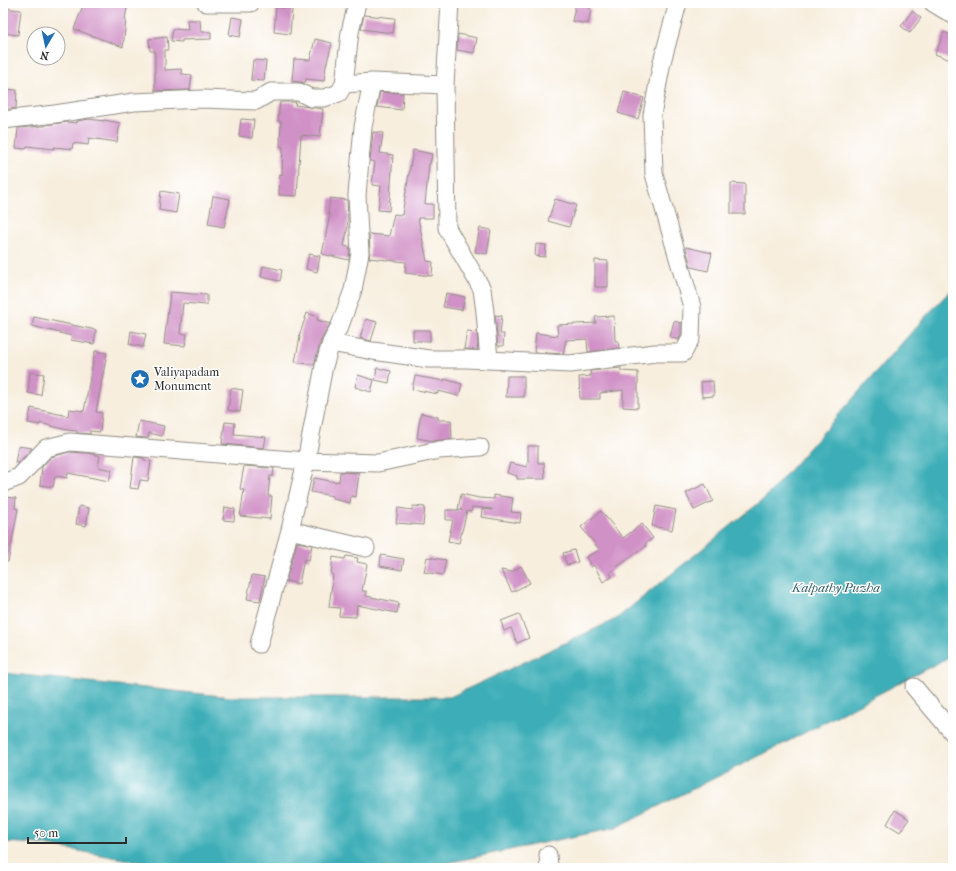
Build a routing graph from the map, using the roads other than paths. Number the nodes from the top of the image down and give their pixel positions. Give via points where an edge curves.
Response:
1 (206, 3) edge
2 (251, 3) edge
3 (357, 3) edge
4 (450, 3) edge
5 (678, 3) edge
6 (933, 3) edge
7 (953, 15) edge
8 (372, 82) junction
9 (344, 84) junction
10 (445, 85) junction
11 (3, 120) edge
12 (331, 343) junction
13 (489, 360) junction
14 (480, 447) dead end
15 (306, 461) junction
16 (3, 483) edge
17 (290, 530) junction
18 (366, 548) dead end
19 (260, 644) dead end
20 (914, 687) dead end
21 (953, 734) edge

1 - 2 street
3 - 9 street via 350,32
4 - 10 street
5 - 13 street via 662,62 652,115 654,174 692,307 691,338 686,348 683,353 655,353 570,364
6 - 7 street
8 - 9 street
8 - 10 street
8 - 12 street via 363,127 358,189 360,254 353,290
9 - 11 street via 339,94 324,98 311,98 299,92 272,92 256,101 203,99 134,102
10 - 13 street via 447,228 482,289
12 - 13 street via 429,359
12 - 15 street via 324,366
14 - 15 street via 439,450 378,464
15 - 16 street via 70,442 46,448 19,477
15 - 17 street
17 - 18 street
17 - 19 street
20 - 21 street

